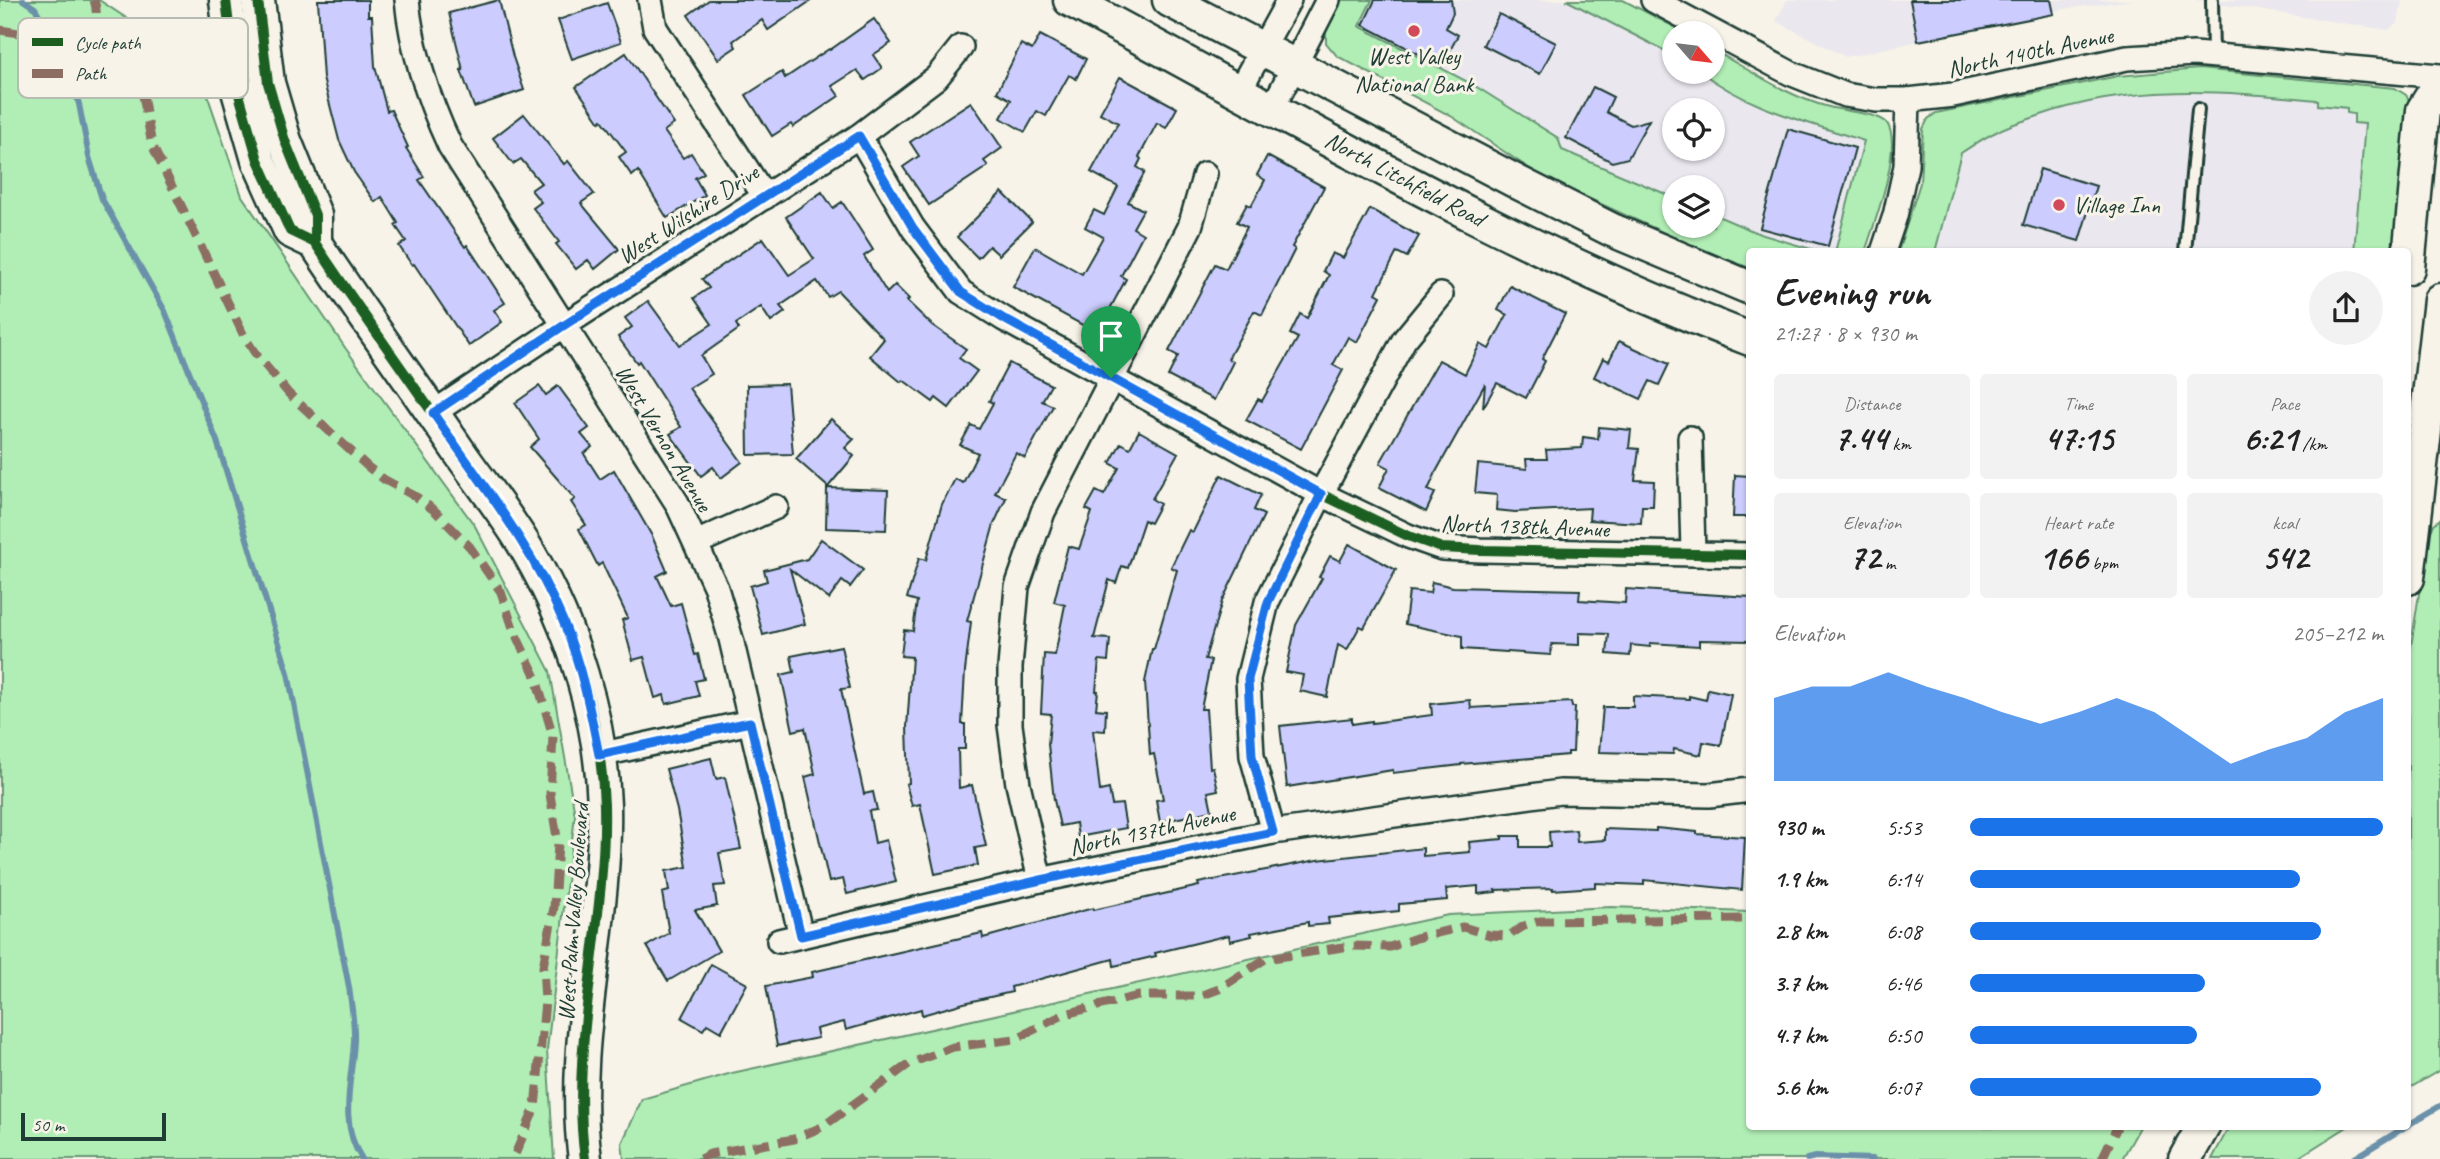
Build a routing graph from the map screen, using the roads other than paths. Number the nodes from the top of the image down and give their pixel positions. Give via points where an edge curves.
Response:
1 (226, 0) edge
2 (258, 0) edge
3 (407, 0) edge
4 (650, 0) edge
5 (1070, 0) edge
6 (1169, 0) edge
7 (1289, 0) edge
8 (1328, 0) edge
9 (1653, 0) edge
10 (2212, 0) edge
11 (228, 18) edge
12 (961, 47) dead end
13 (1262, 49) junction
14 (2213, 56) junction
15 (1294, 66) junction
16 (2440, 76) edge
17 (2440, 83) edge
18 (1239, 92) junction
19 (240, 98) edge
20 (1908, 100) junction
21 (1272, 109) junction
22 (2198, 109) dead end
23 (859, 136) junction
24 (1205, 173) dead end
25 (765, 197) junction
26 (315, 243) junction
27 (1884, 248) edge
28 (2185, 248) edge
29 (2410, 248) edge
30 (1746, 286) edge
31 (1441, 295) dead end
32 (2440, 300) edge
33 (563, 326) junction
34 (1746, 337) edge
35 (1111, 378) junction
36 (433, 413) junction
37 (1690, 438) dead end
38 (2424, 447) edge
39 (2422, 493) edge
40 (1321, 494) junction
41 (776, 507) dead end
42 (696, 543) junction
43 (1693, 552) junction
44 (1746, 555) edge
45 (2411, 560) edge
46 (750, 722) junction
47 (599, 755) junction
48 (1746, 790) edge
49 (1273, 832) junction
50 (1041, 880) junction
51 (790, 939) joint
52 (2201, 1130) edge
53 (584, 1159) edge
54 (2185, 1159) edge

1 - 11 main road, West Palm Valley Boulevard
2 - 26 main road via 268,83 315,215
3 - 33 street, West Vernon Avenue via 418,63 450,146
4 - 25 street via 655,28
5 - 18 main road, North Litchfield Road
6 - 13 main road, North Litchfield Road
7 - 13 street
8 - 15 street
9 - 20 street, North 140th Avenue via 1816,84 1855,97
10 - 14 lane
12 - 23 street, West Wilshire Drive via 937,77
13 - 15 main road, North Litchfield Road
13 - 18 street
14 - 16 street, North 140th Avenue
14 - 20 street, North 140th Avenue via 2127,58 1953,95
15 - 21 street
15 - 30 main road, North Litchfield Road via 1612,230
17 - 29 main road via 2423,110
18 - 21 main road, North Litchfield Road
19 - 26 main road, West Palm Valley Boulevard via 258,160 290,231
20 - 27 street via 1906,166
21 - 34 main road, North Litchfield Road via 1459,209
22 - 28 lane
23 - 25 street, West Wilshire Drive
23 - 35 street, North 138th Avenue via 913,228 961,292
24 - 35 street via 1190,227
25 - 33 street, West Wilshire Drive
26 - 36 main road, West Palm Valley Boulevard
31 - 40 street via 1404,340
32 - 38 main road
33 - 36 street, West Wilshire Drive
33 - 42 street, West Vernon Avenue via 677,503
35 - 40 street, North 138th Avenue
35 - 50 street via 1043,512 1017,587 1010,725 1018,784
36 - 47 main road, West Palm Valley Boulevard via 529,552 553,599 579,664
37 - 43 street
38 - 39 main road
39 - 45 main road
40 - 43 street, North 138th Avenue via 1442,548
40 - 49 street via 1268,602 1248,679 1252,756
41 - 42 street
42 - 46 street, West Vernon Avenue via 716,588
43 - 44 street, North 138th Avenue
46 - 47 street
46 - 51 street, West Vernon Avenue
47 - 53 main road, West Palm Valley Boulevard via 604,846 581,1098
48 - 49 street, North 137th Avenue via 1709,795 1560,792
49 - 50 street, North 137th Avenue
50 - 51 street, North 137th Avenue
52 - 54 main road

